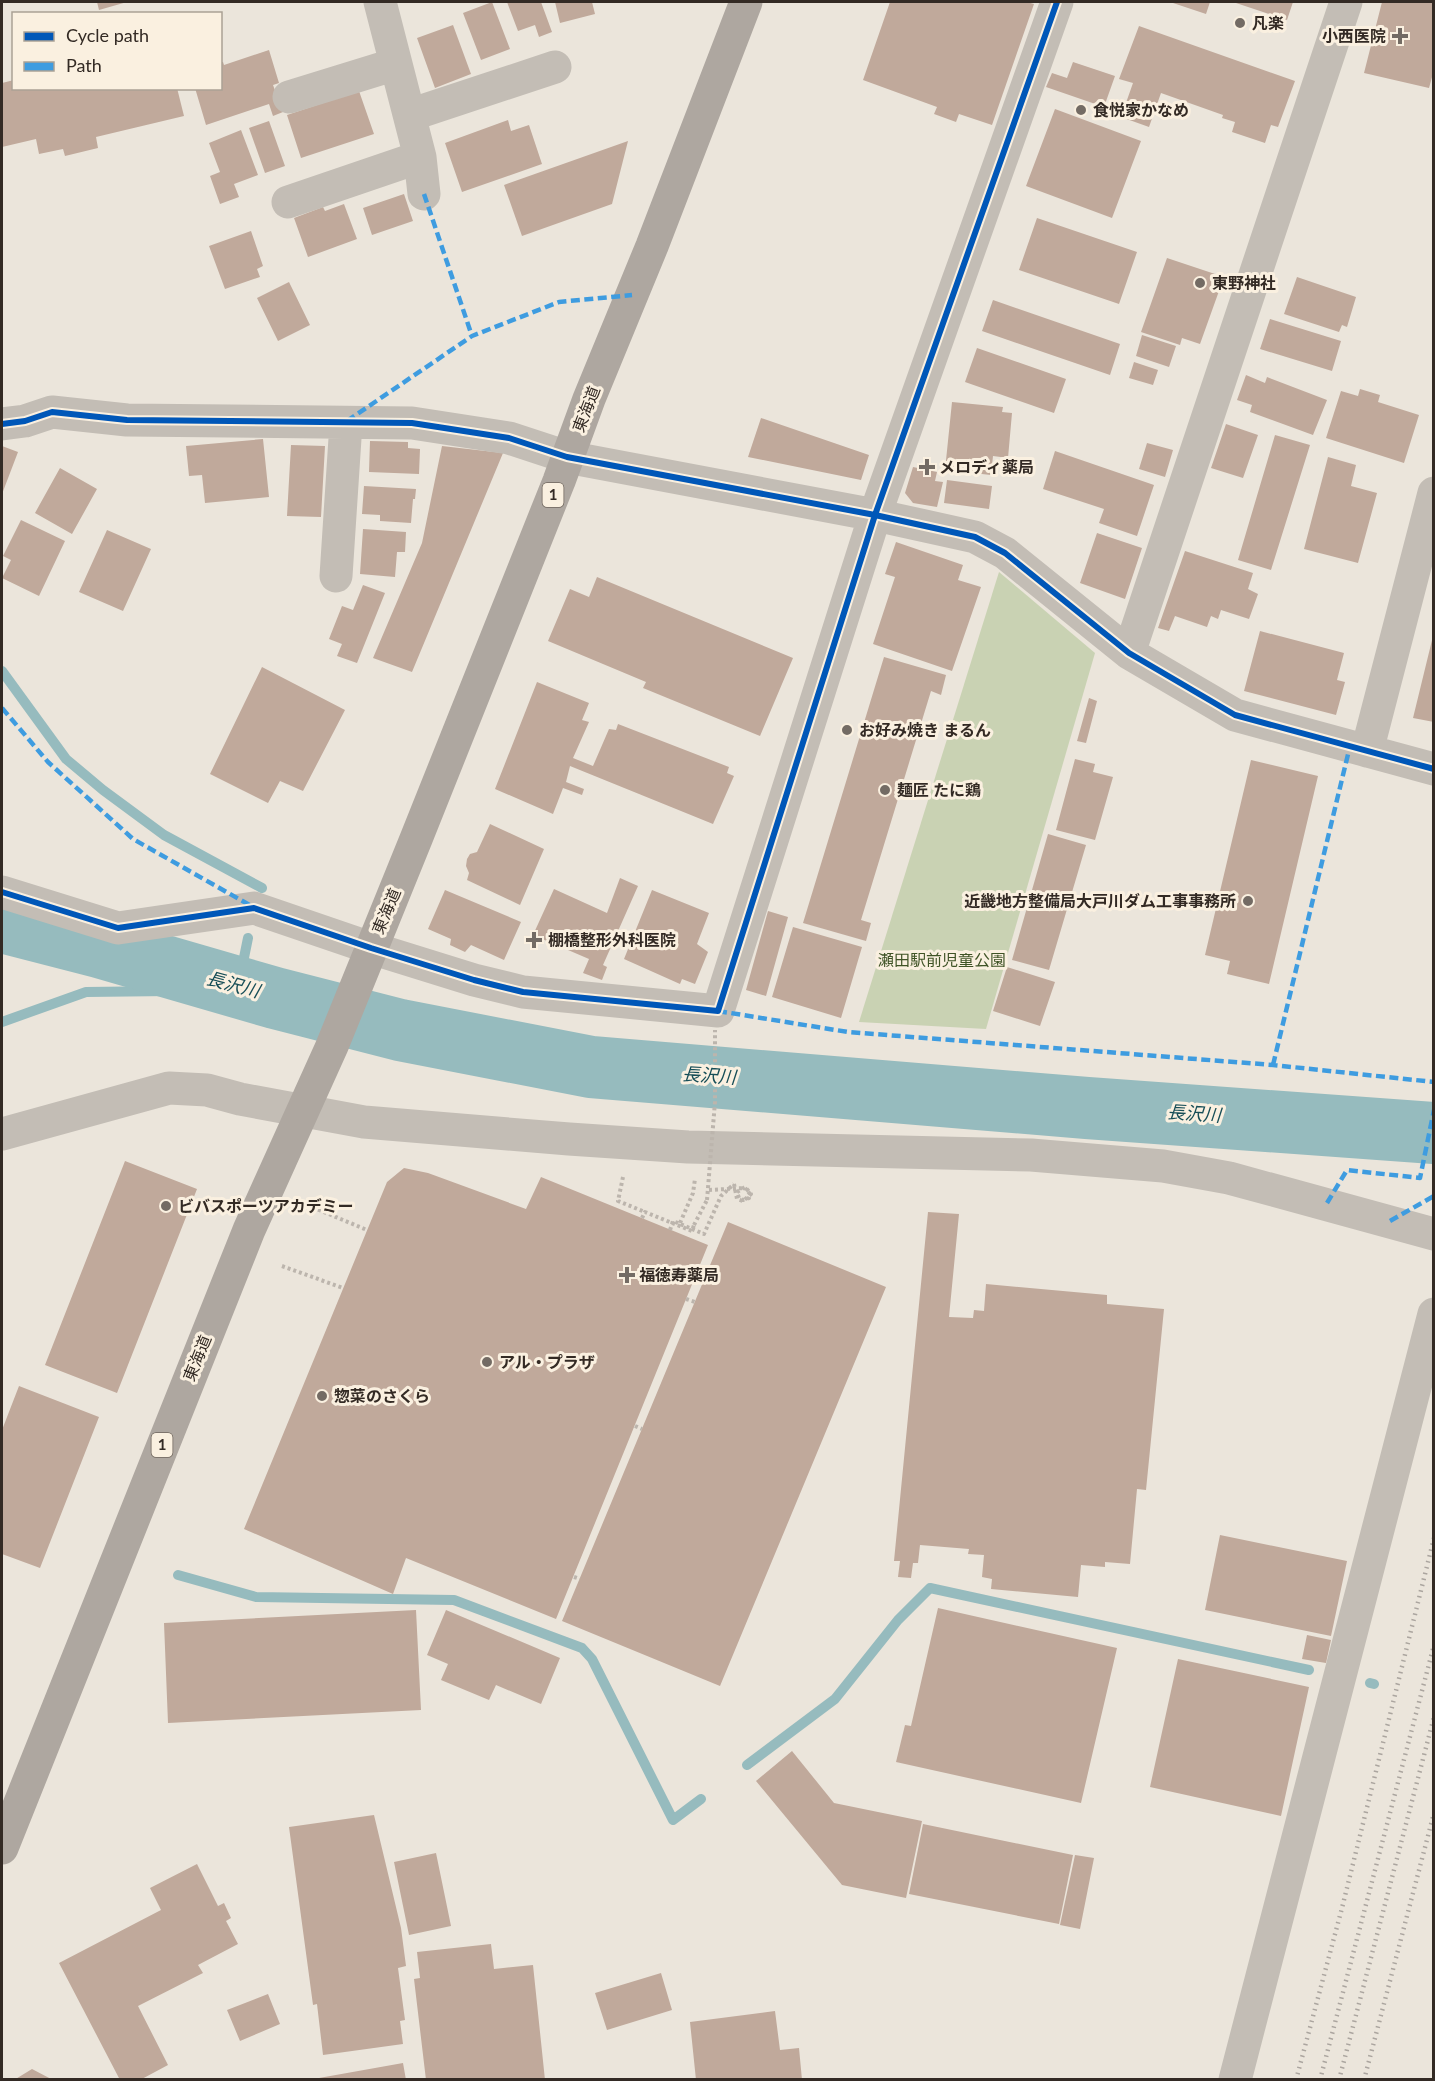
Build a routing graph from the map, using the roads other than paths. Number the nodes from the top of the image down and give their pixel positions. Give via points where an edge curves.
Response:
1 (380, 2) edge
2 (746, 2) edge
3 (1057, 2) edge
4 (1346, 2) edge
5 (396, 64) junction
6 (555, 67) dead end
7 (289, 97) dead end
8 (410, 115) junction
9 (420, 156) junction
10 (424, 194) dead end
11 (288, 202) dead end
12 (346, 423) junction
13 (2, 424) edge
14 (567, 457) junction
15 (1434, 493) edge
16 (875, 515) junction
17 (336, 576) dead end
18 (1129, 653) junction
19 (1367, 751) junction
20 (1434, 769) edge
21 (2, 892) edge
22 (371, 948) junction
23 (303, 1111) junction
24 (2, 1134) edge
25 (1434, 1234) edge
26 (1434, 1314) edge
27 (2, 1848) edge
28 (1235, 2079) edge

1 - 5 street
2 - 14 highway, 東海道 / 1
3 - 16 street
4 - 18 street
5 - 7 street
5 - 8 street
6 - 8 street
8 - 9 street
9 - 10 street
9 - 11 street
12 - 13 street via 127,420 52,412
12 - 14 street via 412,423 509,438
12 - 17 street
14 - 16 street
14 - 22 highway, 東海道 / 1
15 - 19 street
16 - 18 street via 975,537 1005,553
16 - 22 street via 718,1011 523,992
18 - 19 street via 1235,715
19 - 20 street
21 - 22 street via 118,928 254,908
22 - 23 highway, 東海道 / 1
23 - 24 street via 207,1090 169,1088
23 - 25 street via 389,1125 628,1144 1031,1155 1163,1166 1229,1178
23 - 27 highway, 東海道 / 1 via 244,1240
26 - 28 street

